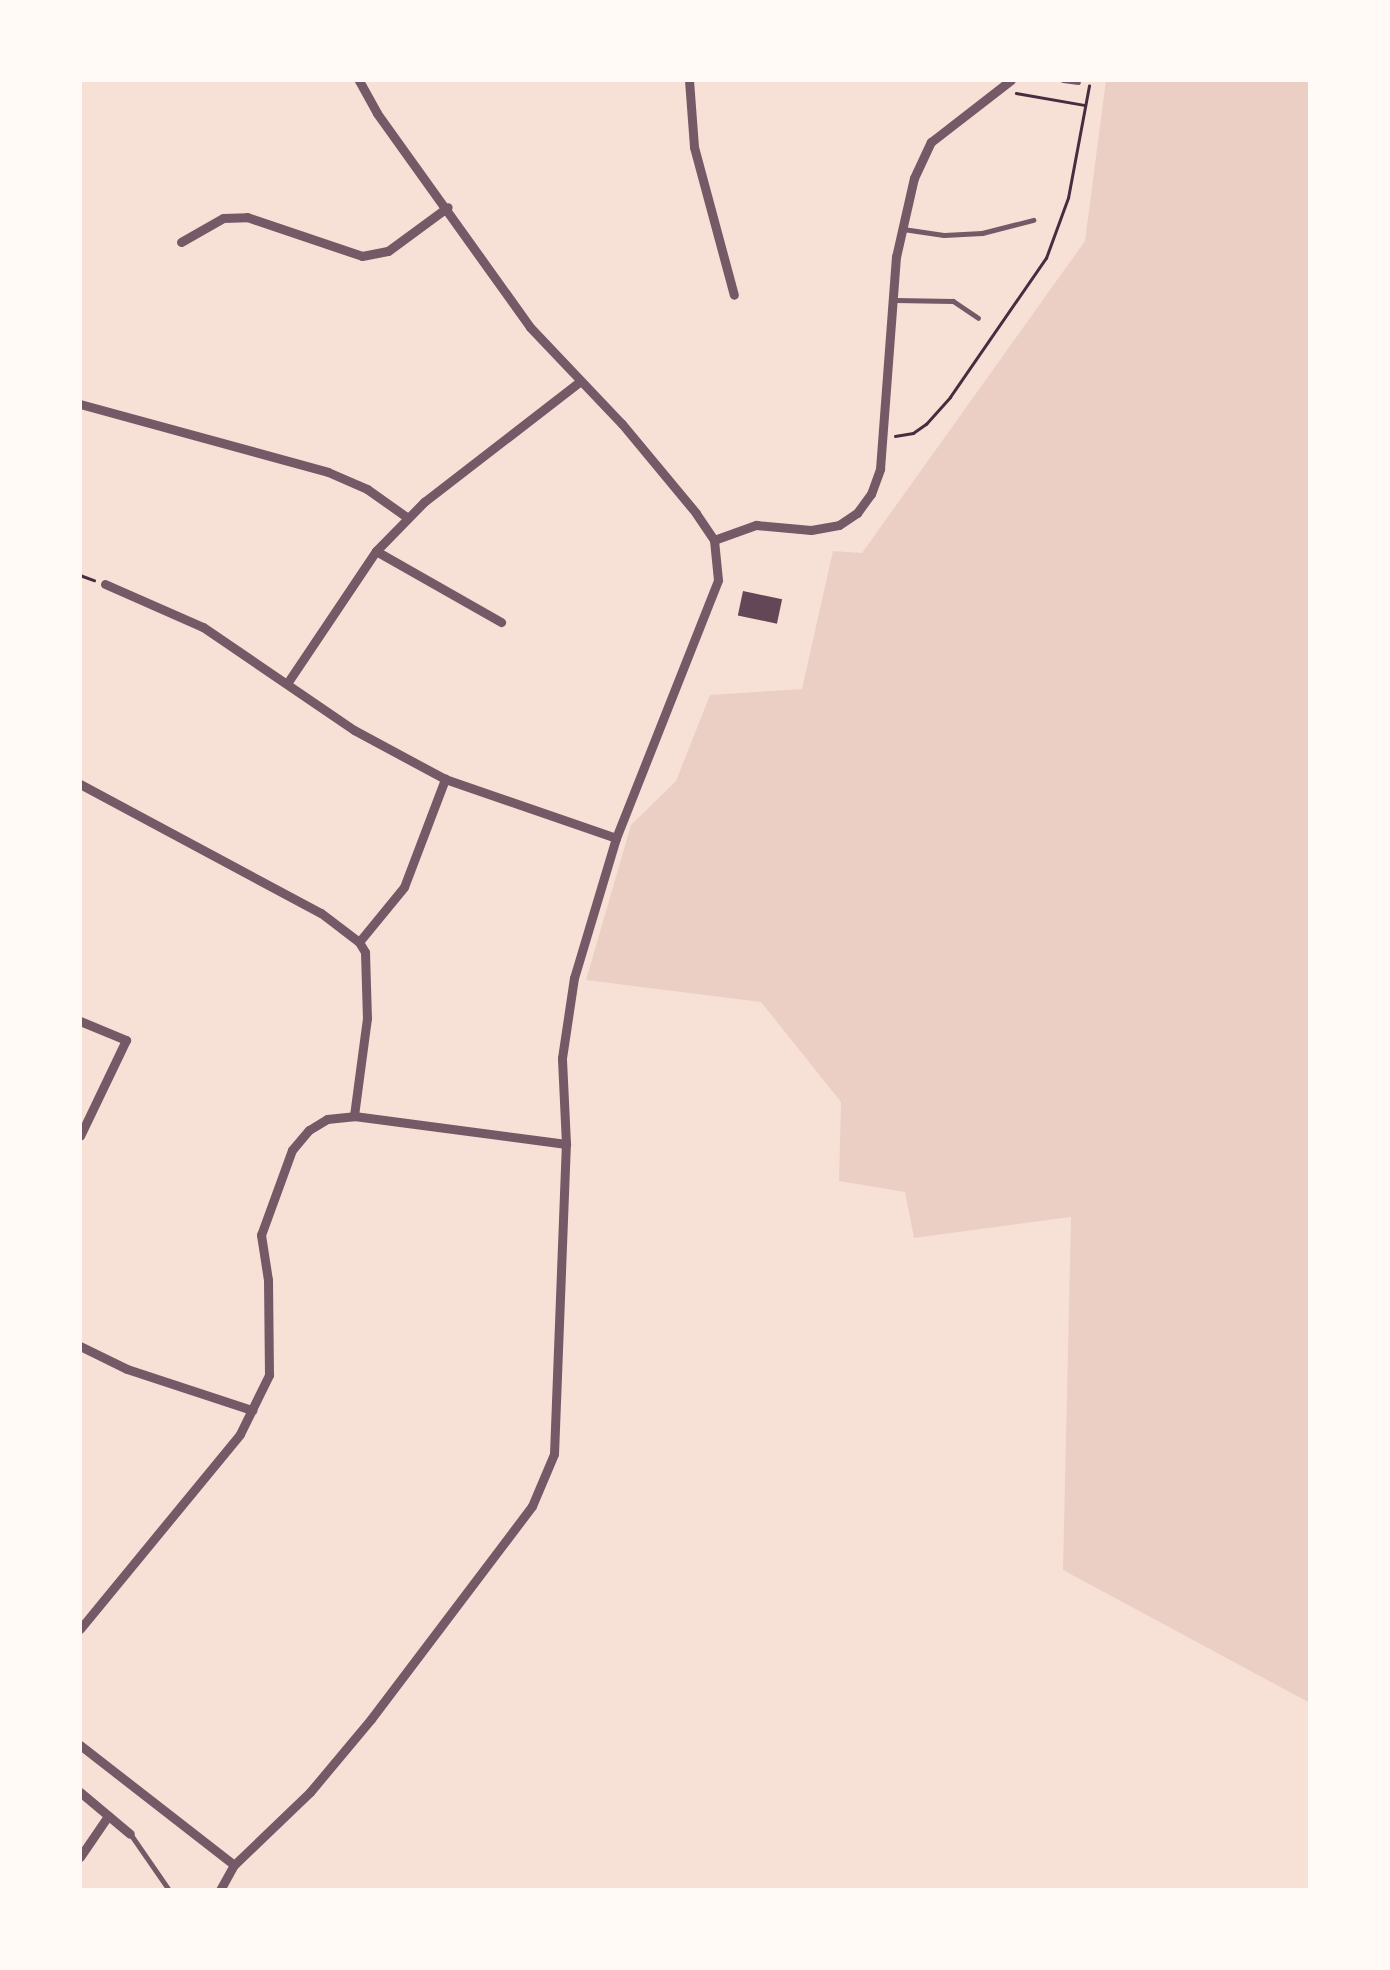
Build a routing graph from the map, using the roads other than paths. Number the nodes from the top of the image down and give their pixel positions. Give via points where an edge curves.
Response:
1 (358, 80) edge
2 (688, 80) edge
3 (1063, 80) edge
4 (1078, 82) edge
5 (1009, 83) edge
6 (448, 207) junction
7 (1033, 220) road end
8 (902, 228) junction
9 (181, 242) dead end
10 (734, 296) dead end
11 (892, 300) junction
12 (978, 318) dead end
13 (579, 382) junction
14 (80, 404) edge
15 (408, 518) junction
16 (714, 540) junction
17 (376, 551) junction
18 (104, 584) dead end
19 (501, 622) dead end
20 (288, 682) junction
21 (445, 779) junction
22 (80, 784) edge
23 (616, 838) junction
24 (359, 942) junction
25 (80, 1021) edge
26 (354, 1116) junction
27 (80, 1136) edge
28 (566, 1144) junction
29 (80, 1346) edge
30 (252, 1410) junction
31 (80, 1629) edge
32 (80, 1745) edge
33 (80, 1792) edge
34 (108, 1816) junction
35 (130, 1834) joint
36 (80, 1857) edge
37 (234, 1865) junction
38 (170, 1890) edge
39 (220, 1890) edge

1 - 6 street
2 - 10 street via 694,148
3 - 4 lane
5 - 8 street via 931,142
6 - 9 street via 388,251 362,256 247,217 222,218
6 - 13 street via 530,327
7 - 8 lane via 982,233
8 - 11 street
11 - 12 lane via 953,300
11 - 16 street via 880,469 858,513 840,525 756,526
13 - 15 street
13 - 16 street via 622,424
14 - 15 street via 328,472 367,488
15 - 17 street
16 - 23 street via 714,593
17 - 19 street
17 - 20 street
18 - 20 street via 203,626
20 - 21 street via 354,730
21 - 23 street
21 - 24 street via 404,887
22 - 24 street via 320,914
23 - 28 street via 574,978 562,1058
24 - 26 street via 368,1018
25 - 27 street via 126,1040
26 - 28 street
26 - 30 street via 327,1119 292,1150 260,1236 268,1280 269,1375
28 - 37 street via 554,1454 532,1506 359,1734
29 - 30 street via 127,1369
30 - 31 street via 240,1434
32 - 37 street
33 - 34 street
34 - 35 street
34 - 36 street
35 - 38 lane
37 - 39 street

